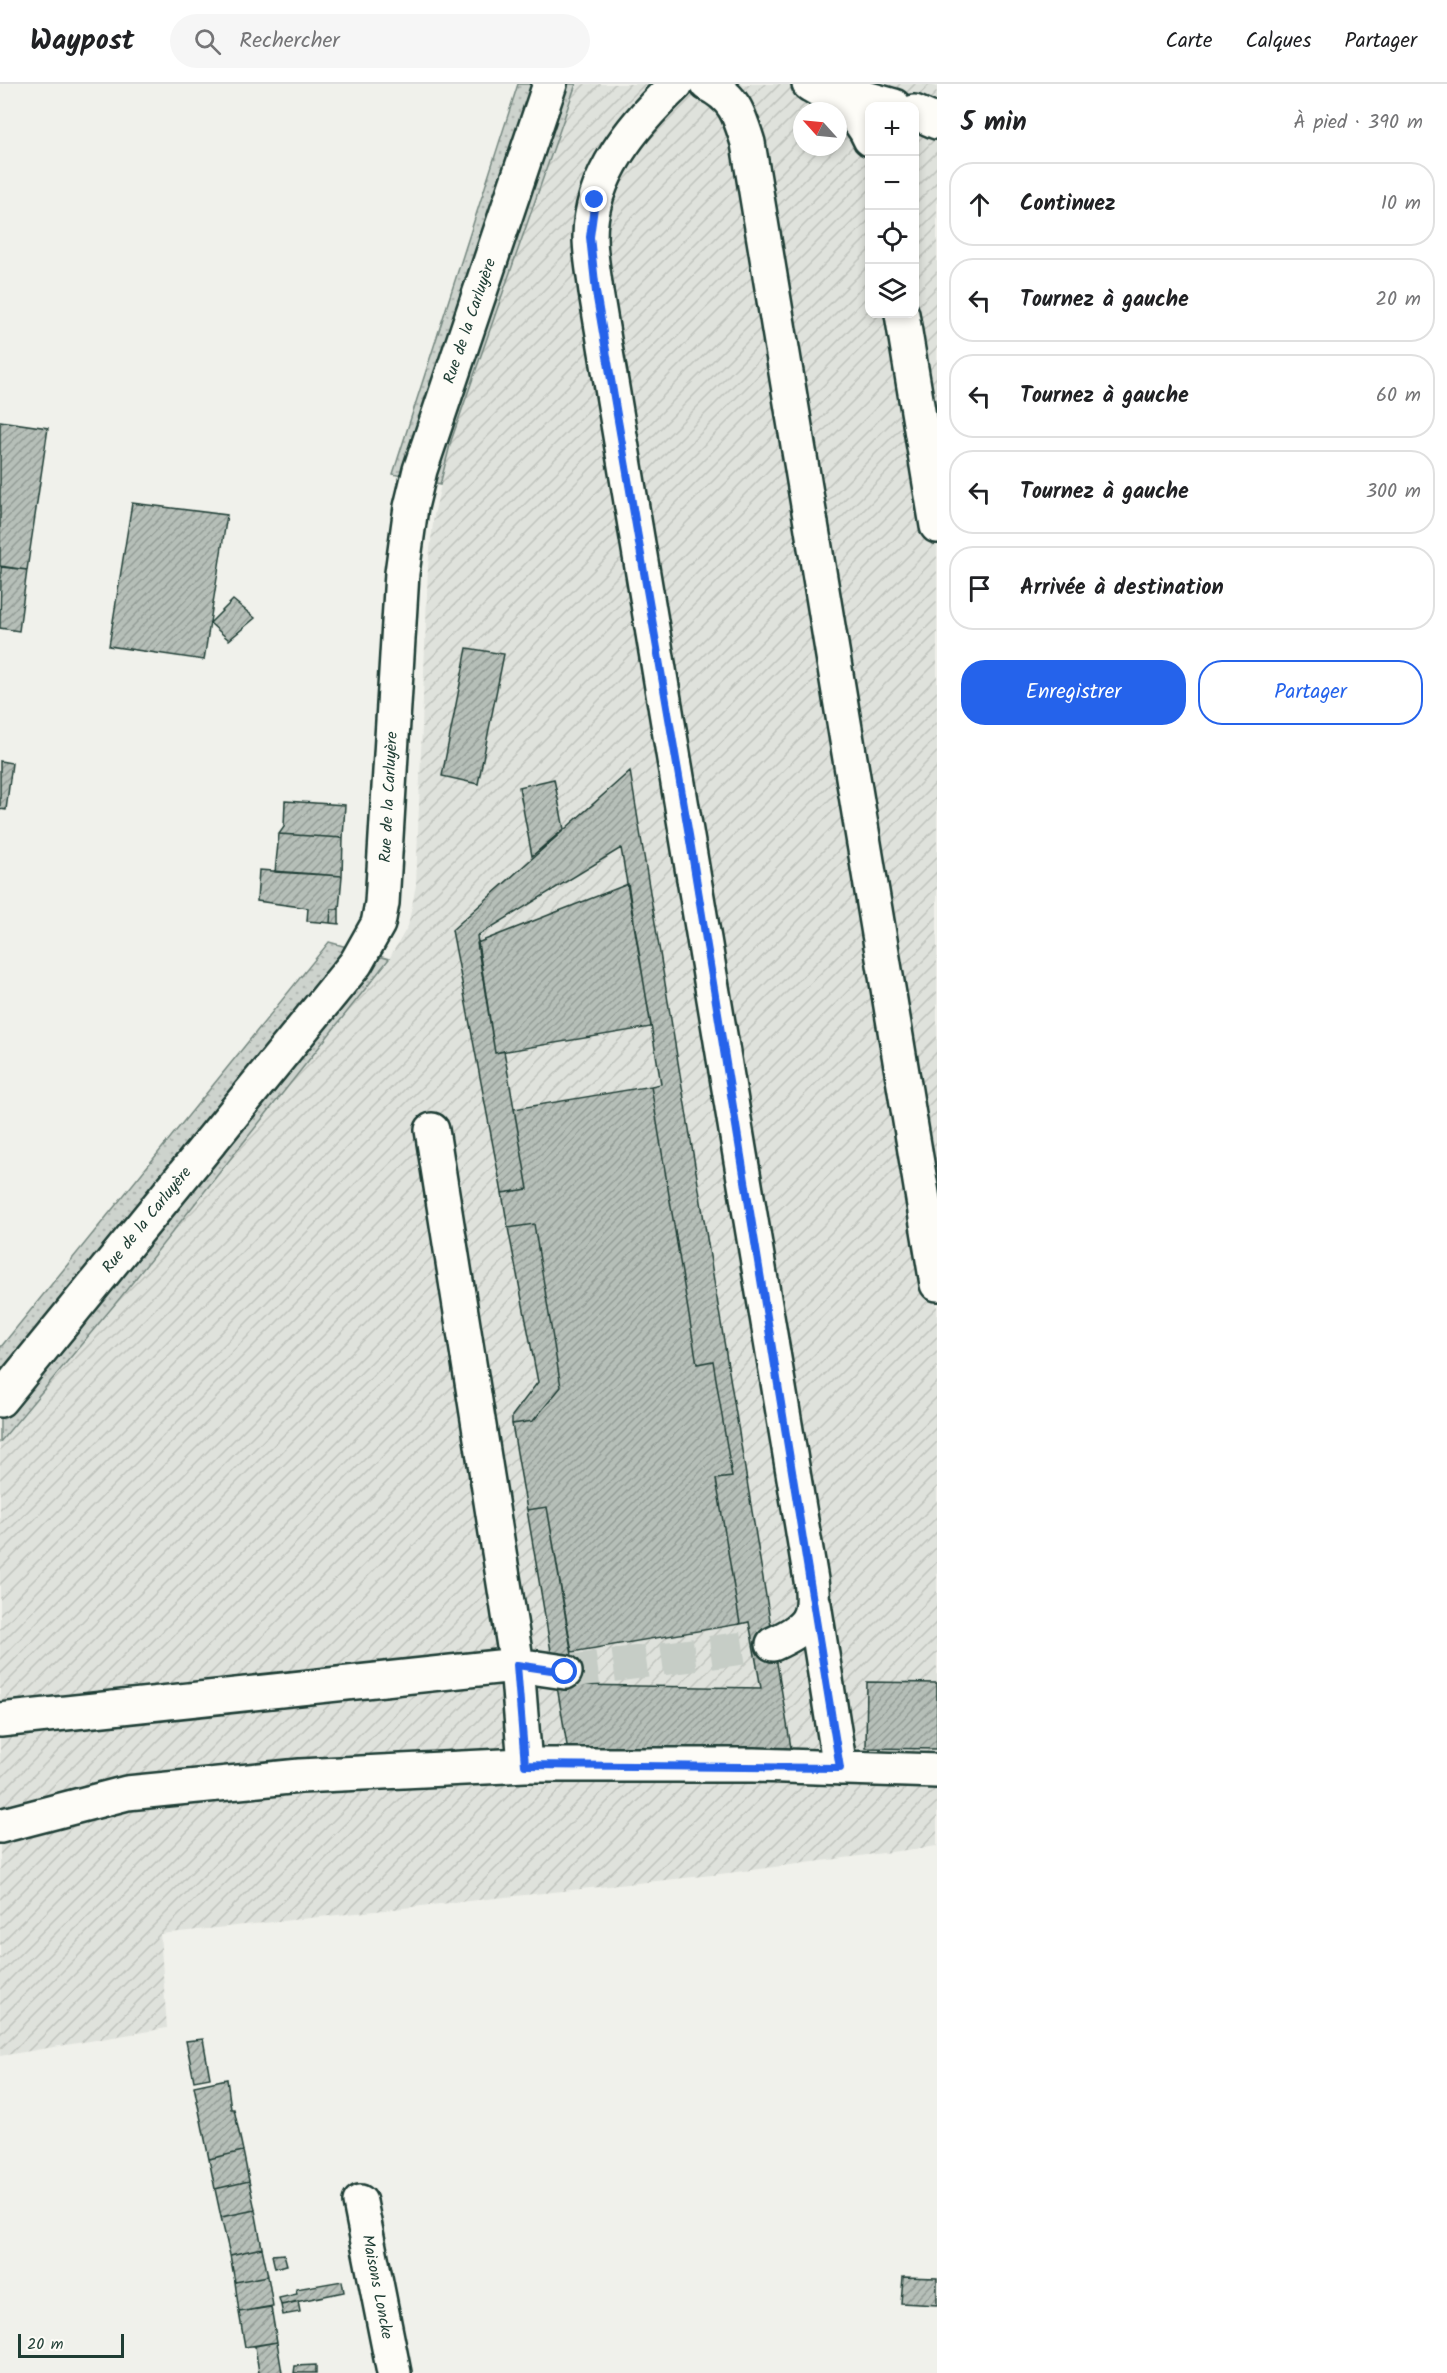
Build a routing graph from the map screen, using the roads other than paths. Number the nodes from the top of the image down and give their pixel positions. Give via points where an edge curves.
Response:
1 (550, 84) edge
2 (706, 84) edge
3 (809, 84) edge
4 (815, 84) edge
5 (673, 87) edge
6 (880, 102) edge
7 (919, 114) edge
8 (937, 122) edge
9 (865, 131) edge
10 (903, 318) edge
11 (937, 526) edge
12 (432, 1130) dead end
13 (937, 1284) edge
14 (0, 1400) edge
15 (814, 1604) junction
16 (773, 1644) tunnel mouth
17 (517, 1665) junction
18 (565, 1672) tunnel mouth
19 (0, 1720) edge
20 (525, 1765) junction
21 (840, 1768) junction
22 (937, 1771) edge
23 (0, 1826) edge
24 (360, 2202) dead end
25 (394, 2373) edge

1 - 14 street, Rue de la Carluyère via 420,470 411,507 402,573 378,924 356,963
2 - 5 street
2 - 13 street via 724,93 739,112 748,143
3 - 9 street via 844,106
4 - 6 street
5 - 15 street via 648,110 611,160 595,200 590,237
7 - 8 street
10 - 11 street
12 - 17 street
15 - 16 street via 808,1620 795,1634
15 - 21 street
17 - 18 street
17 - 19 street
17 - 20 street
20 - 21 street
20 - 23 street via 300,1776 127,1793
21 - 22 street
24 - 25 street, Maisons Loncke

